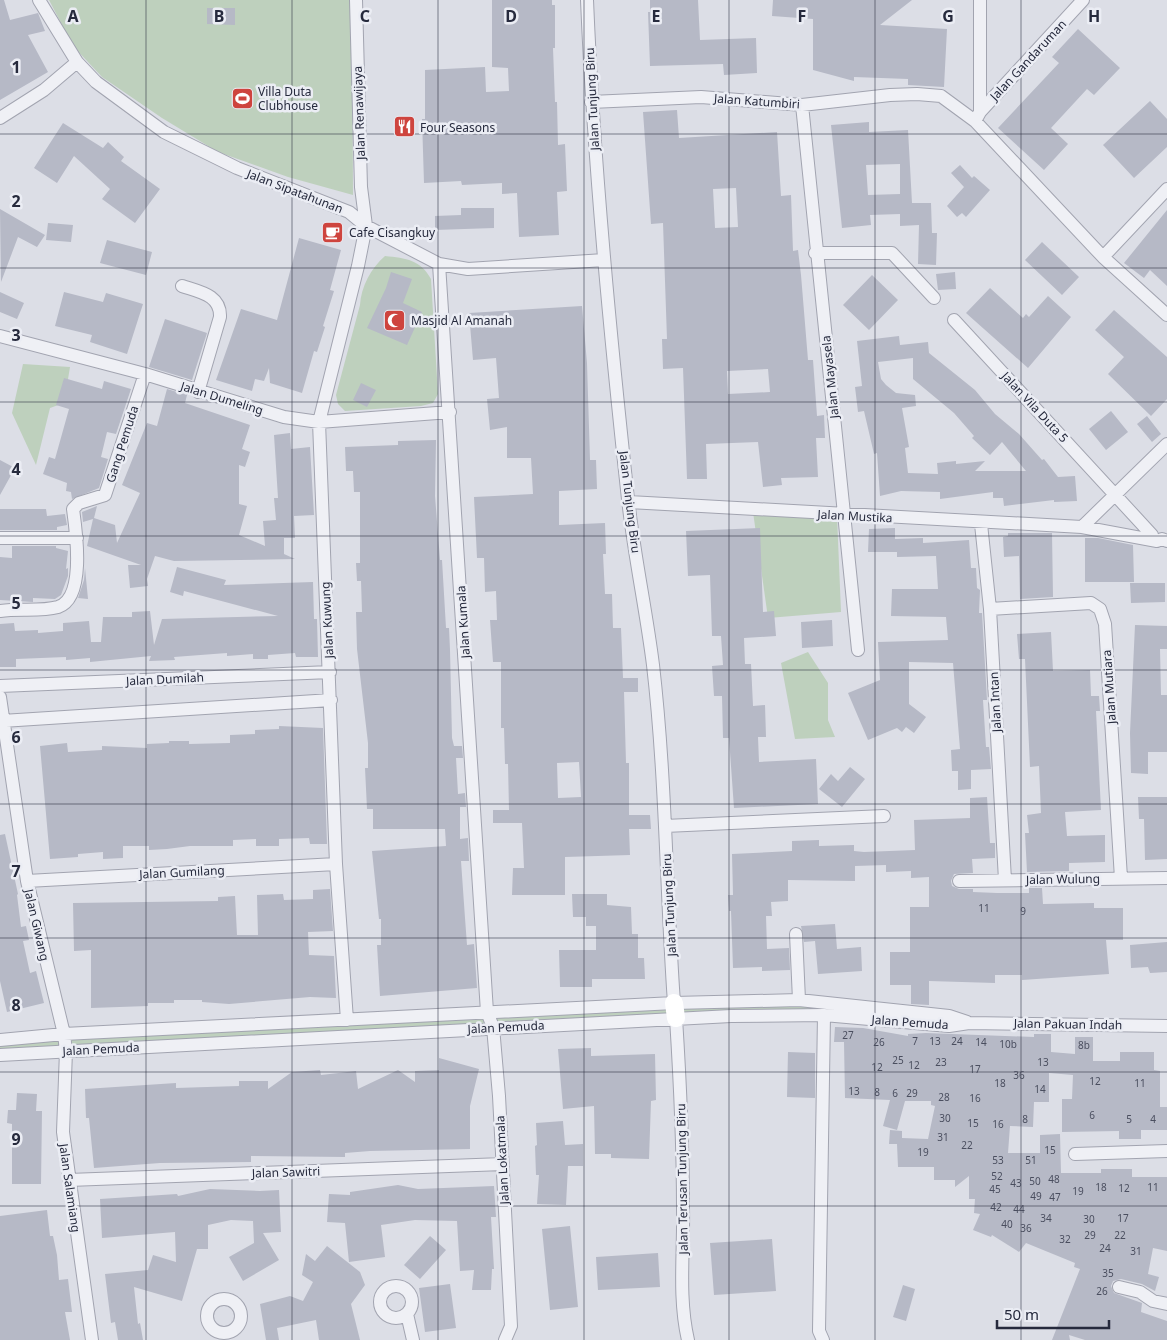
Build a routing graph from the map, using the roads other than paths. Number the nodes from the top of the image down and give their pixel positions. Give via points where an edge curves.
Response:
1 (40, 0) edge
2 (356, 0) edge
3 (587, 0) edge
4 (980, 0) edge
5 (1083, 0) edge
6 (77, 62) junction
7 (591, 102) junction
8 (802, 105) junction
9 (978, 116) junction
10 (0, 118) edge
11 (1167, 189) edge
12 (366, 226) junction
13 (816, 252) junction
14 (1103, 258) junction
15 (604, 260) junction
16 (438, 264) junction
17 (182, 286) dead end
18 (934, 298) dead end
19 (1167, 315) edge
20 (954, 320) dead end
21 (0, 336) edge
22 (145, 374) junction
23 (198, 392) junction
24 (450, 412) junction
25 (319, 422) junction
26 (1167, 444) edge
27 (1117, 495) junction
28 (628, 502) junction
29 (844, 515) junction
30 (981, 524) dead end
31 (1082, 527) junction
32 (0, 538) edge
33 (77, 538) junction
34 (1160, 538) edge
35 (990, 609) junction
36 (0, 611) edge
37 (858, 650) dead end
38 (330, 672) junction
39 (0, 686) edge
40 (0, 697) edge
41 (331, 700) junction
42 (2, 721) junction
43 (884, 816) dead end
44 (665, 826) junction
45 (336, 864) junction
46 (1121, 878) junction
47 (1167, 878) edge
48 (1005, 880) junction
49 (27, 881) junction
50 (959, 882) dead end
51 (796, 934) dead end
52 (485, 979) joint
53 (799, 1000) junction
54 (675, 1010) junction
55 (487, 1012) junction
56 (824, 1015) junction
57 (347, 1020) junction
58 (969, 1023) junction
59 (1167, 1026) edge
60 (493, 1027) junction
61 (64, 1034) junction
62 (0, 1040) edge
63 (66, 1051) junction
64 (0, 1055) edge
65 (1167, 1151) edge
66 (1075, 1154) dead end
67 (502, 1164) junction
68 (69, 1180) junction
69 (1119, 1288) dead end
70 (1167, 1304) edge
71 (407, 1314) dead end
72 (92, 1340) edge
73 (413, 1340) edge
74 (505, 1340) edge
75 (688, 1340) edge
76 (823, 1340) edge

1 - 6 street, Jalan Sipatahunan
2 - 12 street, Jalan Renawijaya via 361,187
3 - 7 street, Jalan Tunjung Biru
4 - 9 street
5 - 9 street, Jalan Gandaruman
6 - 10 street via 44,90
6 - 12 street, Jalan Sipatahunan via 96,82 164,132 237,168 349,212
7 - 8 street, Jalan Katumbiri via 701,97
7 - 15 street, Jalan Tunjung Biru
8 - 9 street, Jalan Katumbiri via 917,94 941,96
8 - 13 street, Jalan Mayasela
9 - 14 street, Jalan Katumbiri
11 - 14 street
12 - 16 street, Jalan Sipatahunan
12 - 25 street, Jalan Kuwung
13 - 18 street via 892,253
13 - 29 street, Jalan Mayasela
14 - 19 street, Jalan Katumbiri
15 - 16 street, Jalan Sipatahunan via 468,269
15 - 28 street, Jalan Tunjung Biru
16 - 24 street, Jalan Kumala
17 - 23 street via 213,297 220,309
20 - 27 street, Jalan Vila Duta 5
21 - 22 street, Jalan Dumeling
22 - 23 street, Jalan Dumeling
22 - 33 street, Gang Pemuda via 105,495 79,503 73,509
23 - 25 street, Jalan Dumeling via 284,417
24 - 25 street, Jalan Dumeling
24 - 52 street, Jalan Kumala
25 - 38 street, Jalan Kuwung
26 - 27 street
27 - 31 street
27 - 34 street, Jalan Vila Duta 5
28 - 29 street, Jalan Mustika
28 - 44 street, Jalan Tunjung Biru via 652,665
29 - 31 street, Jalan Mustika
29 - 37 street, Jalan Mayasela
30 - 35 street, Jalan Intan
31 - 34 street, Jalan Mustika via 1157,541
32 - 33 street
33 - 36 street, Gang Pemuda via 74,590 66,603 47,609
35 - 46 street, Jalan Mutiara via 1091,604 1100,609 1105,624
35 - 48 street, Jalan Intan
38 - 39 street, Jalan Dumilah
38 - 41 street, Jalan Kuwung
40 - 42 street, Jalan Giwang
41 - 42 street
41 - 45 street, Jalan Kuwung
42 - 49 street, Jalan Giwang
43 - 44 street
44 - 54 street, Jalan Tunjung Biru
45 - 49 street, Jalan Gumilang
45 - 57 street, Jalan Kuwung
46 - 47 street, Jalan Wulung
46 - 48 street, Jalan Wulung
48 - 50 street, Jalan Wulung
49 - 61 street, Jalan Giwang
51 - 53 street
52 - 55 street, Jalan Lokatmala
53 - 54 street, Jalan Pemuda
53 - 58 street, Jalan Pemuda via 949,1016
54 - 55 street, Jalan Pemuda
54 - 56 street, Jalan Pemuda
54 - 60 street, Jalan Pemuda
54 - 75 street, Jalan Terusan Tunjung Biru via 681,1096 682,1314
55 - 57 street, Jalan Pemuda
55 - 60 street, Jalan Lokatmala
56 - 58 street, Jalan Pemuda via 949,1026
56 - 76 street via 819,1331
57 - 61 street, Jalan Pemuda
58 - 59 street, Jalan Pakuan Indah
60 - 63 street, Jalan Pemuda
60 - 67 street, Jalan Lokatmala
61 - 62 street, Jalan Pemuda
61 - 63 street, Jalan Salamiang
63 - 64 street, Jalan Pemuda
63 - 68 street, Jalan Salamiang via 63,1132
65 - 66 street
67 - 68 street, Jalan Sawitri
67 - 74 street, Jalan Lokatmala via 511,1326
68 - 72 street, Jalan Salamiang
69 - 70 street via 1140,1292 1154,1301
71 - 73 street

